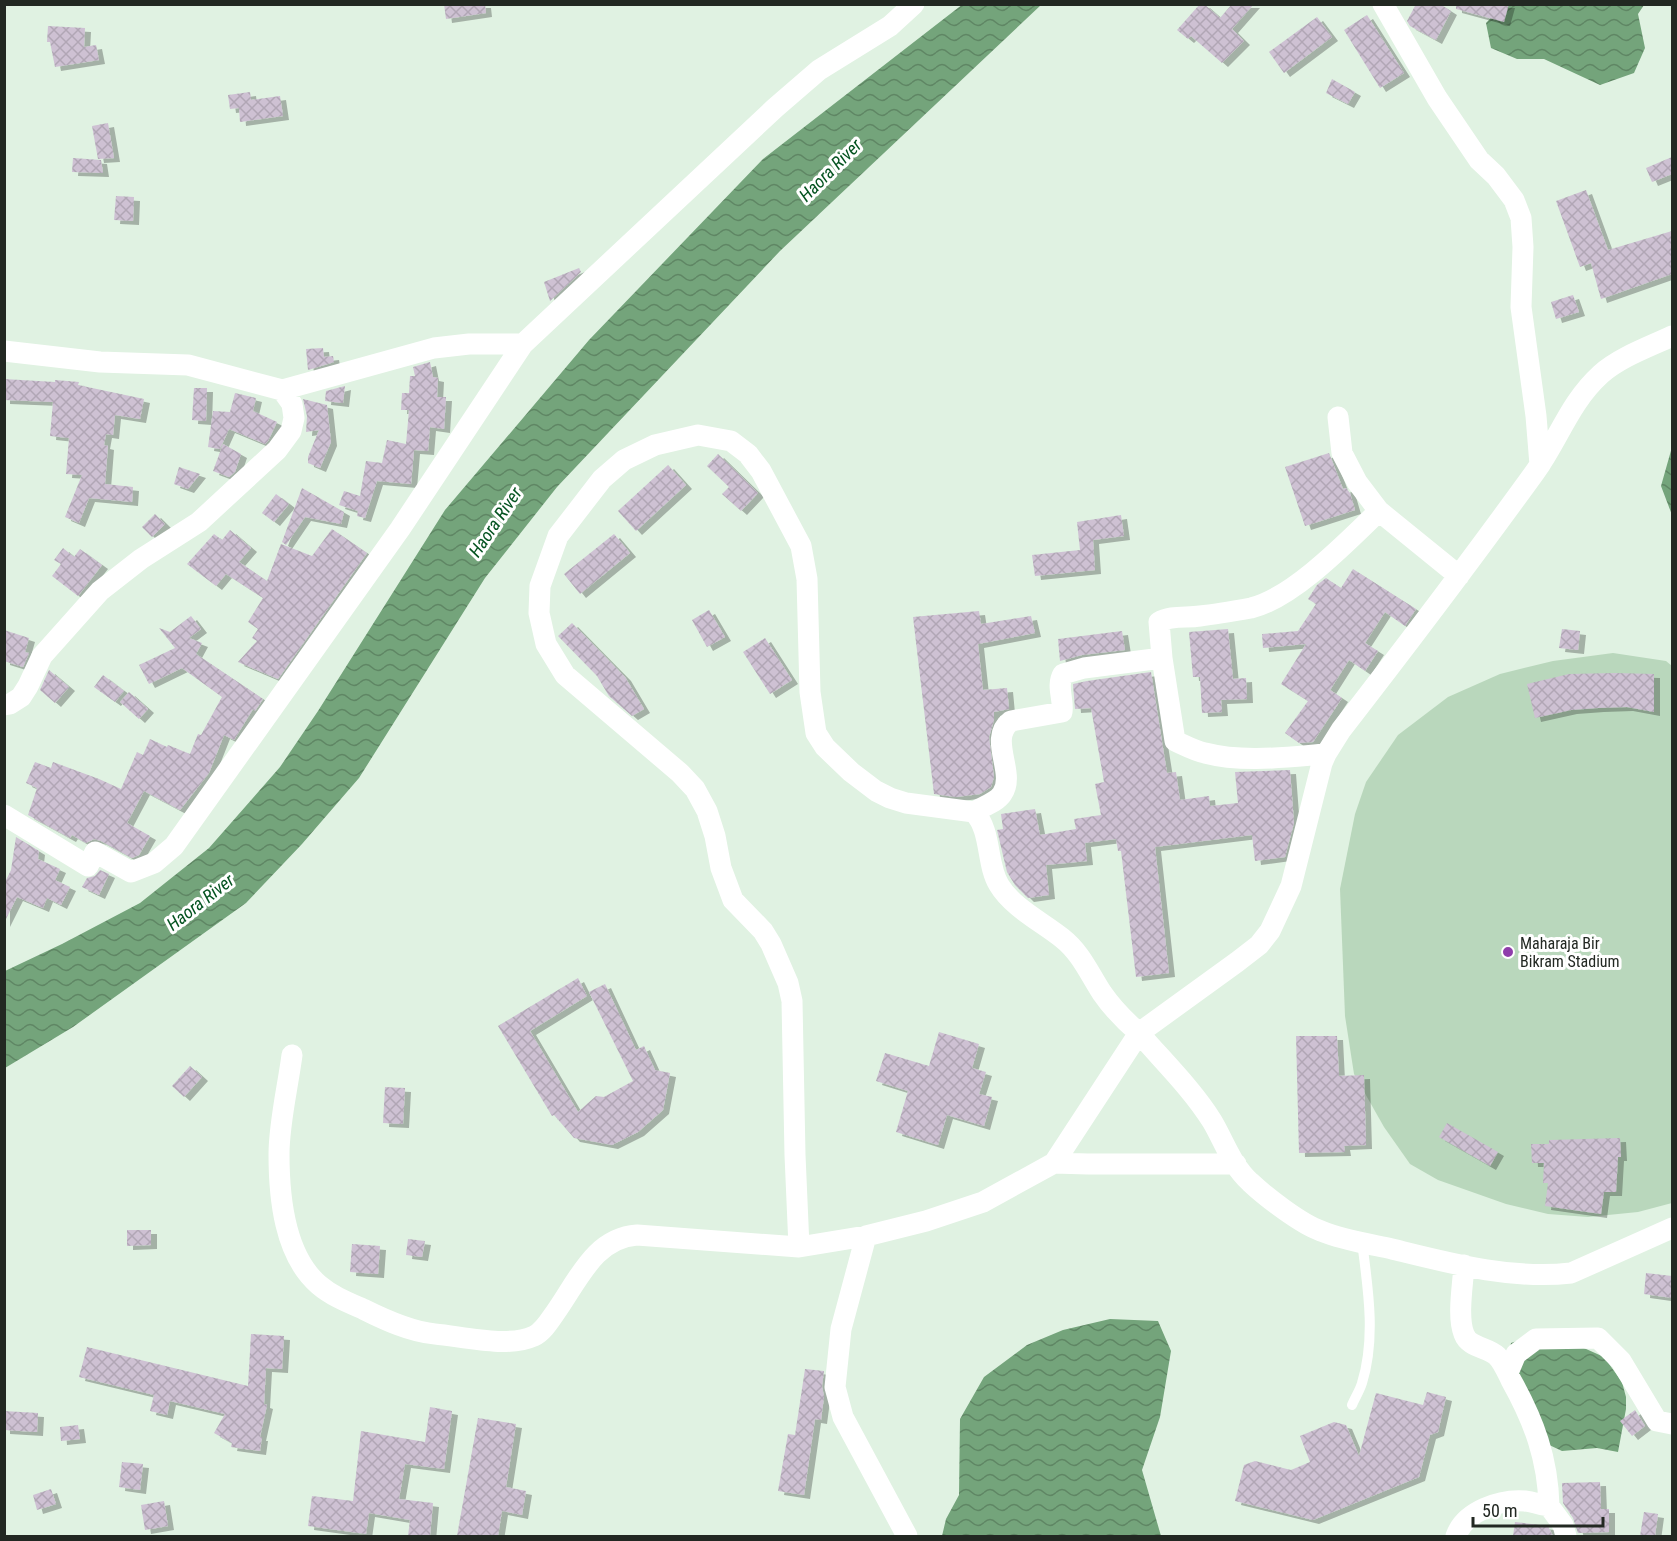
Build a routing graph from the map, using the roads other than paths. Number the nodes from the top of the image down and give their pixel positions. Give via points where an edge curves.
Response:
1 (914, 4) edge
2 (1383, 4) edge
3 (1669, 333) edge
4 (523, 344) junction
5 (4, 351) edge
6 (282, 390) junction
7 (1338, 417) dead end
8 (1540, 465) junction
9 (1380, 511) junction
10 (1459, 576) junction
11 (1162, 658) junction
12 (4, 705) edge
13 (1326, 754) junction
14 (974, 812) junction
15 (4, 815) edge
16 (1139, 1033) junction
17 (292, 1054) dead end
18 (1054, 1163) junction
19 (1236, 1164) junction
20 (1672, 1228) edge
21 (866, 1236) junction
22 (1362, 1242) junction
23 (799, 1247) junction
24 (1464, 1265) junction
25 (1508, 1373) junction
26 (1352, 1405) dead end
27 (1672, 1424) edge
28 (1549, 1506) junction
29 (907, 1536) edge
30 (1456, 1536) edge
31 (1566, 1536) edge

1 - 4 street via 890,26 819,70 775,108
2 - 8 street via 1437,98 1479,160 1515,200 1521,219 1521,307
3 - 8 street via 1603,372 1582,393
4 - 6 street via 434,348
4 - 15 street via 400,529 174,846 154,862 131,872 95,852 88,866
5 - 6 street via 100,362 188,365
6 - 12 street via 292,404 294,418 291,431 277,450 199,522 100,591 42,656 21,697
7 - 9 street via 1342,453 1357,483
8 - 10 street
9 - 10 street
9 - 11 street via 1284,593 1253,607 1165,618 1159,627
10 - 13 street
11 - 13 street via 1175,741 1205,753 1232,757
11 - 14 street via 1063,674 1062,712 1006,725 1001,749 1005,788 1001,797
13 - 16 street via 1291,886 1270,931 1259,945
14 - 16 street via 979,817 999,886 1078,953 1117,1014
14 - 23 street via 890,798 851,772 816,733 810,693 807,579 801,546 748,454 731,441 698,435 655,445 624,460 602,479 558,536 540,586 539,613 546,644 565,675 695,789 707,811 733,900 763,931 777,956 792,1000
16 - 18 street
16 - 19 street via 1211,1120
17 - 23 street via 279,1152 281,1202 291,1241 318,1284 333,1296 381,1318 426,1333 514,1342 536,1335 595,1254 622,1236
18 - 19 street
18 - 21 street via 983,1202
19 - 22 street via 1248,1181 1311,1226
20 - 24 street via 1571,1273 1534,1275
21 - 23 street
21 - 29 street via 841,1329 835,1387 843,1417
22 - 24 street
22 - 26 lane via 1370,1315 1368,1349 1362,1383
24 - 25 street via 1462,1331 1471,1343 1496,1355
25 - 27 street via 1516,1354 1536,1339 1598,1338 1621,1361 1657,1421
25 - 28 street via 1543,1454
28 - 30 street via 1525,1501 1496,1505 1466,1519
28 - 31 street

